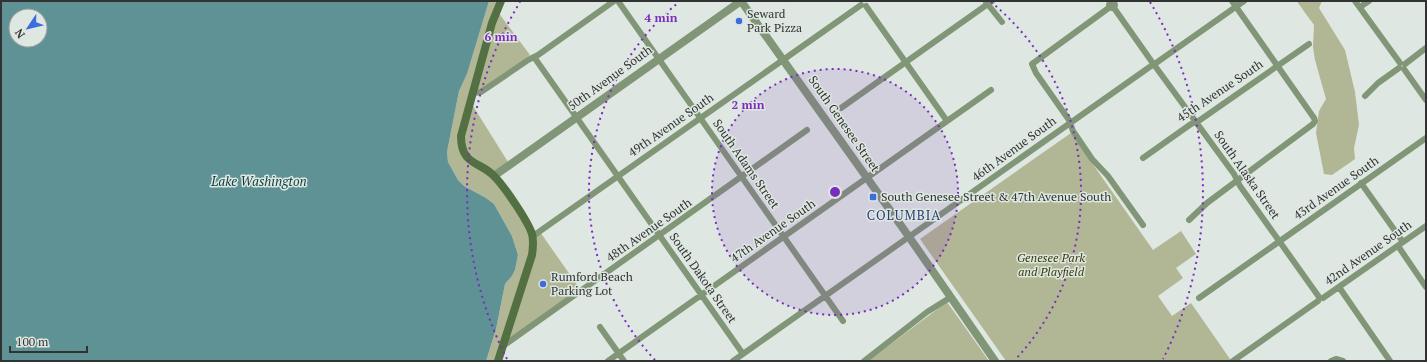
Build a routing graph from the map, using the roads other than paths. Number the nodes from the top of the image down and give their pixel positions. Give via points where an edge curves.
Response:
1 (501, 1) edge
2 (614, 1) edge
3 (618, 1) edge
4 (741, 1) edge
5 (1232, 1) edge
6 (1244, 1) edge
7 (1356, 1) edge
8 (1369, 1) edge
9 (988, 2) edge
10 (864, 3) edge
11 (1112, 4) edge
12 (1236, 7) junction
13 (1360, 7) junction
14 (1002, 22) dead end
15 (1309, 44) dead end
16 (1426, 48) edge
17 (534, 57) junction
18 (658, 59) junction
19 (783, 59) junction
20 (906, 62) junction
21 (1154, 64) junction
22 (1278, 65) junction
23 (1402, 66) junction
24 (991, 90) dead end
25 (473, 93) junction
26 (1364, 96) dead end
27 (1426, 100) edge
28 (841, 108) dead end
29 (576, 117) junction
30 (700, 118) junction
31 (947, 121) junction
32 (1070, 122) junction
33 (1196, 122) junction
34 (807, 130) dead end
35 (1426, 138) edge
36 (1144, 158) dead end
37 (494, 176) junction
38 (618, 177) junction
39 (742, 177) junction
40 (867, 178) junction
41 (1237, 180) junction
42 (1361, 183) junction
43 (1189, 220) dead end
44 (1143, 225) dead end
45 (1426, 226) edge
46 (533, 236) junction
47 (659, 236) junction
48 (784, 237) junction
49 (909, 237) junction
50 (1279, 241) junction
51 (1403, 242) junction
52 (1398, 246) junction
53 (1338, 287) junction
54 (1426, 287) edge
55 (702, 295) junction
56 (826, 296) junction
57 (951, 297) junction
58 (1199, 298) dead end
59 (1320, 299) junction
60 (843, 321) dead end
61 (600, 327) dead end
62 (503, 346) junction
63 (619, 353) junction
64 (743, 354) junction
65 (1239, 357) junction
66 (1341, 360) edge
67 (498, 361) edge
68 (608, 361) edge
69 (624, 361) edge
70 (733, 361) edge
71 (864, 361) edge
72 (995, 361) edge
73 (1233, 361) edge
74 (1246, 361) edge
75 (1331, 361) edge
76 (1390, 361) edge

1 - 25 main road via 492,23
2 - 17 street
3 - 18 street, South Adams Street
4 - 18 street, 50th Avenue South
4 - 19 street, South Genesee Street
5 - 12 street
6 - 12 street, 46th Avenue South
7 - 13 street
8 - 13 street
9 - 14 street
9 - 20 street
10 - 19 street, 49th Avenue South
10 - 20 street
11 - 21 street, South Alaska Street
11 - 32 street via 1032,64
12 - 21 street, 46th Avenue South
12 - 22 street
13 - 23 street
15 - 22 street, 45th Avenue South
16 - 23 street
17 - 25 street via 481,92
17 - 29 street, South Dakota Street
18 - 29 street, 50th Avenue South
18 - 30 street, South Adams Street
19 - 30 street, 49th Avenue South
19 - 40 street, South Genesee Street
20 - 28 street
20 - 31 street
21 - 32 street, 46th Avenue South
21 - 33 street, South Alaska Street
22 - 33 street, 45th Avenue South
22 - 41 street via 1315,121
23 - 26 street
23 - 27 street
24 - 31 street, 47th Avenue South
25 - 37 main road via 461,132 462,146 466,156 473,163
29 - 37 street, 50th Avenue South
29 - 38 street, South Dakota Street
30 - 38 street, 49th Avenue South
30 - 39 street, South Adams Street
31 - 40 street, 47th Avenue South
32 - 44 street via 1073,131 1092,159 1108,176
32 - 49 street, 46th Avenue South
33 - 36 street, 45th Avenue South
33 - 41 street, South Alaska Street
34 - 39 street, 48th Avenue South
35 - 42 street, 43rd Avenue South
37 - 46 main road via 525,220
38 - 46 street, 49th Avenue South
38 - 47 street, South Dakota Street
39 - 47 street, 48th Avenue South
39 - 48 street, South Adams Street
40 - 48 street, 47th Avenue South
40 - 49 street, South Genesee Street
41 - 43 street via 1206,203
41 - 50 street, South Alaska Street
42 - 50 street, 43rd Avenue South
42 - 51 street
45 - 51 street, 42nd Avenue South
46 - 62 main road via 532,255
47 - 55 street, South Dakota Street
47 - 62 street, 48th Avenue South
48 - 55 street, 47th Avenue South
48 - 56 street, South Adams Street
49 - 56 street, 46th Avenue South
49 - 57 street, South Genesee Street
50 - 58 street, 43rd Avenue South
50 - 59 street, South Alaska Street
51 - 52 street, 42nd Avenue South
52 - 53 street, 42nd Avenue South
52 - 54 street
53 - 59 street, 42nd Avenue South
53 - 76 street
55 - 63 street, 47th Avenue South
55 - 64 street, South Dakota Street
56 - 60 street, South Adams Street
56 - 64 street, 46th Avenue South
57 - 71 street via 927,312
57 - 72 street, South Genesee Street
59 - 65 street, 42nd Avenue South
61 - 63 street
62 - 67 main road
63 - 68 street, 47th Avenue South
63 - 69 street
64 - 70 street, 46th Avenue South
65 - 73 street, 42nd Avenue South
65 - 74 street
66 - 75 street

